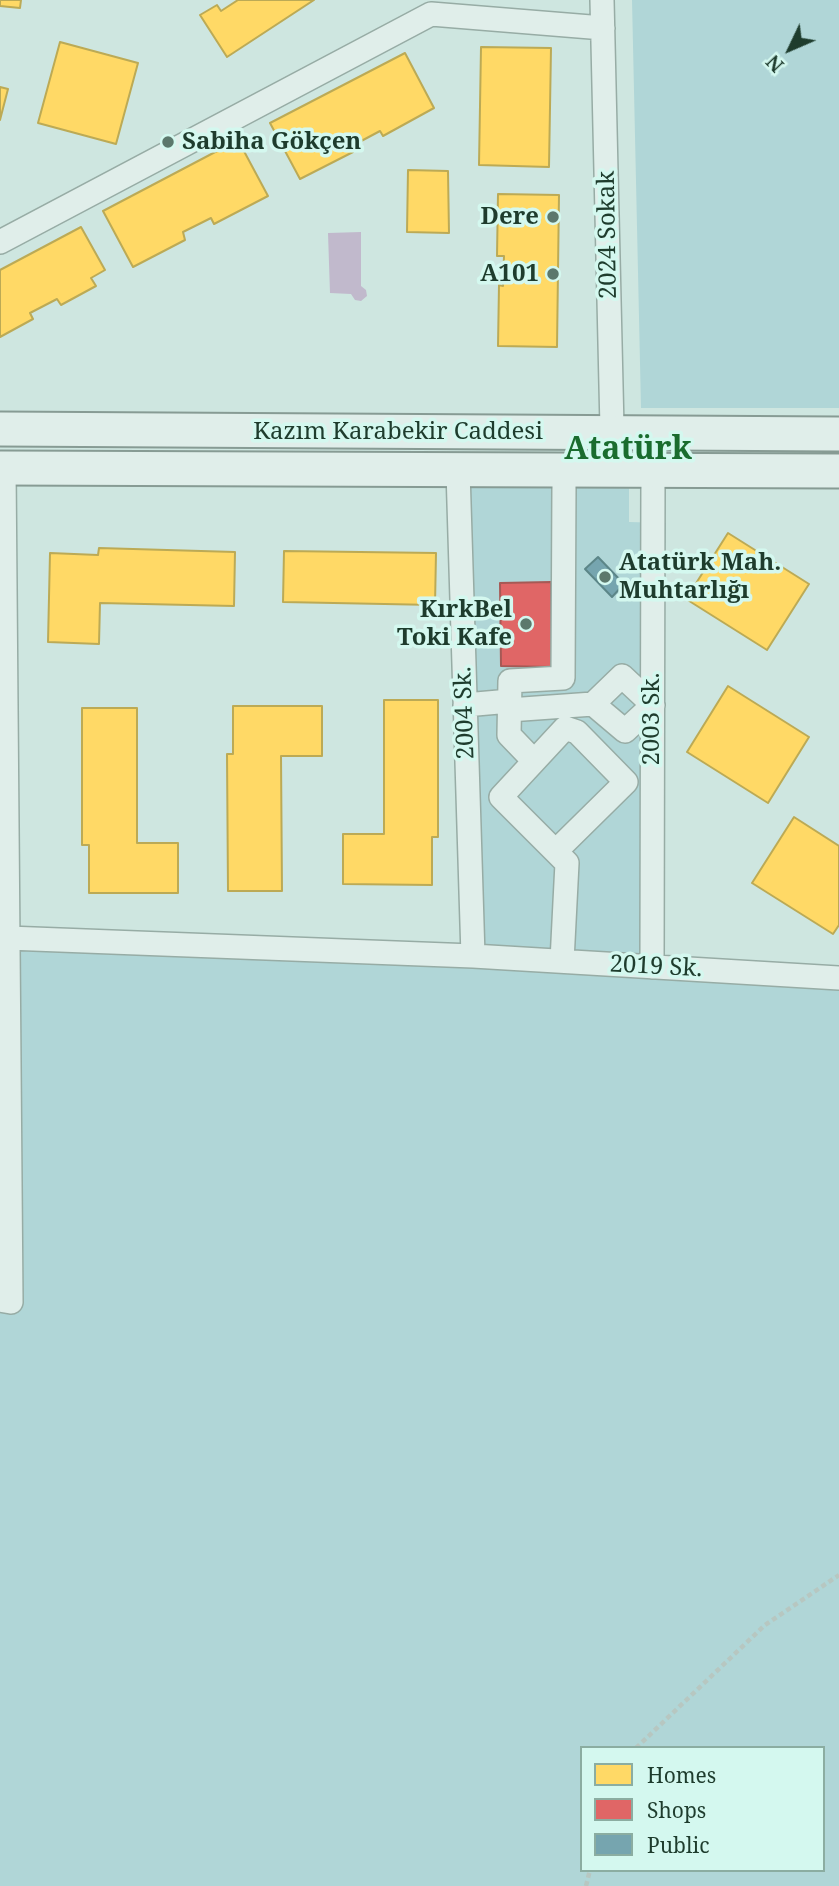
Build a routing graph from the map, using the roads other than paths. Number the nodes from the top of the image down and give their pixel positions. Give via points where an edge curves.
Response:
1 (602, 0) edge
2 (603, 28) junction
3 (0, 242) edge
4 (0, 429) edge
5 (614, 434) junction
6 (839, 434) edge
7 (2, 468) edge
8 (458, 471) junction
9 (614, 471) junction
10 (653, 471) junction
11 (839, 471) edge
12 (564, 485) dead end
13 (564, 558) junction
14 (580, 576) dead end
15 (593, 704) junction
16 (465, 705) junction
17 (510, 705) junction
18 (653, 705) junction
19 (534, 761) junction
20 (556, 851) junction
21 (8, 938) junction
22 (473, 956) junction
23 (562, 961) junction
24 (652, 967) junction
25 (839, 978) edge
26 (0, 1300) edge

1 - 2 street, 2024 Sokak
2 - 3 street via 431,14
2 - 5 street, 2024 Sokak
4 - 5 street, Kazım Karabekir Caddesi
5 - 6 street, Kazım Karabekir Caddesi
5 - 9 street, 2024 Sokak
7 - 8 street, Kazım Karabekir Caddesi
7 - 21 street
8 - 9 street, Kazım Karabekir Caddesi
8 - 16 street, 2004 Sk.
9 - 10 street, Kazım Karabekir Caddesi
10 - 11 street, Kazım Karabekir Caddesi
10 - 18 street, 2003 Sk.
12 - 13 street
13 - 14 street
13 - 17 street via 563,678 510,681
15 - 17 street
15 - 18 street via 625,731
15 - 18 street via 622,676
16 - 17 street
16 - 22 street, 2004 Sk.
17 - 19 street via 509,735
18 - 24 street, 2003 Sk.
19 - 20 street via 501,797
19 - 20 street via 565,729 577,732 626,782
20 - 23 street via 567,863
21 - 22 street, 2019 Sk.
21 - 26 street via 11,1301
22 - 23 street, 2019 Sk.
23 - 24 street, 2019 Sk.
24 - 25 street, 2019 Sk.

